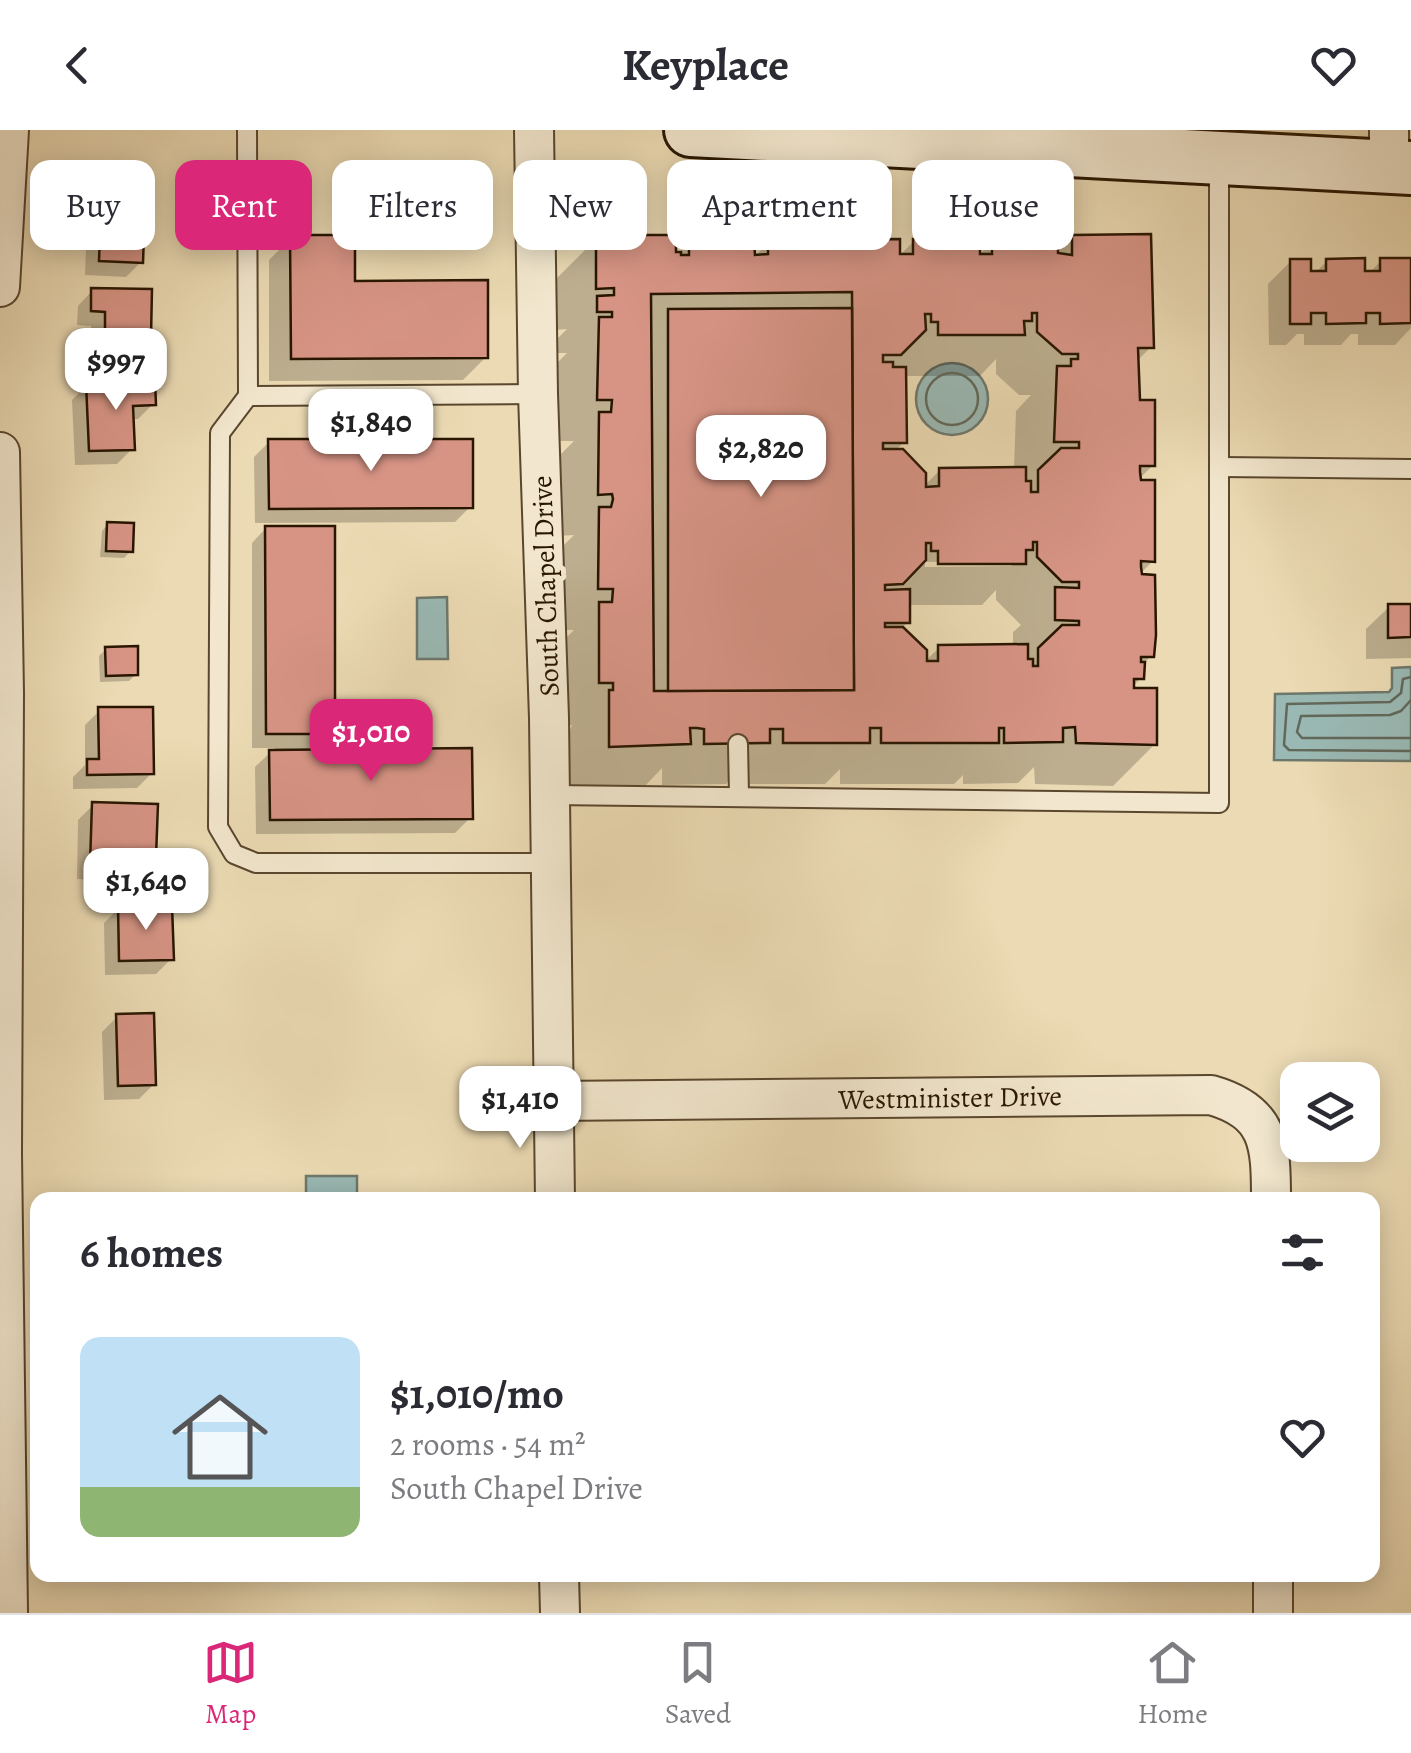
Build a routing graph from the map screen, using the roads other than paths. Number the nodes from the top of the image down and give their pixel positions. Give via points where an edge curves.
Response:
1 (9, 130) edge
2 (247, 130) edge
3 (534, 130) edge
4 (691, 130) edge
5 (714, 130) edge
6 (914, 136) edge
7 (1210, 153) junction
8 (1396, 155) edge
9 (0, 287) edge
10 (538, 394) junction
11 (248, 396) junction
12 (0, 452) edge
13 (1219, 467) junction
14 (1411, 469) edge
15 (2, 693) edge
16 (738, 744) dead end
17 (551, 795) junction
18 (740, 795) junction
19 (552, 862) junction
20 (554, 1101) junction
21 (555, 1192) edge
22 (1270, 1192) edge
23 (559, 1582) edge
24 (1273, 1582) edge
25 (8, 1613) edge
26 (560, 1613) edge
27 (1273, 1613) edge

1 - 9 street
2 - 11 lane
3 - 10 street, South Chapel Drive
4 - 5 main road
5 - 6 main road
6 - 7 main road
7 - 8 main road
7 - 13 lane
10 - 11 lane
10 - 17 street, South Chapel Drive
11 - 19 lane via 220,434 218,827 234,854 256,863
12 - 15 street
13 - 14 lane
13 - 18 lane via 1219,803
15 - 25 street
16 - 18 lane
17 - 18 lane
17 - 19 street, South Chapel Drive
19 - 20 street, South Chapel Drive
20 - 21 street, South Chapel Drive
20 - 22 street, Westminister Drive via 1211,1094 1253,1114 1264,1134
23 - 26 street
24 - 27 street

